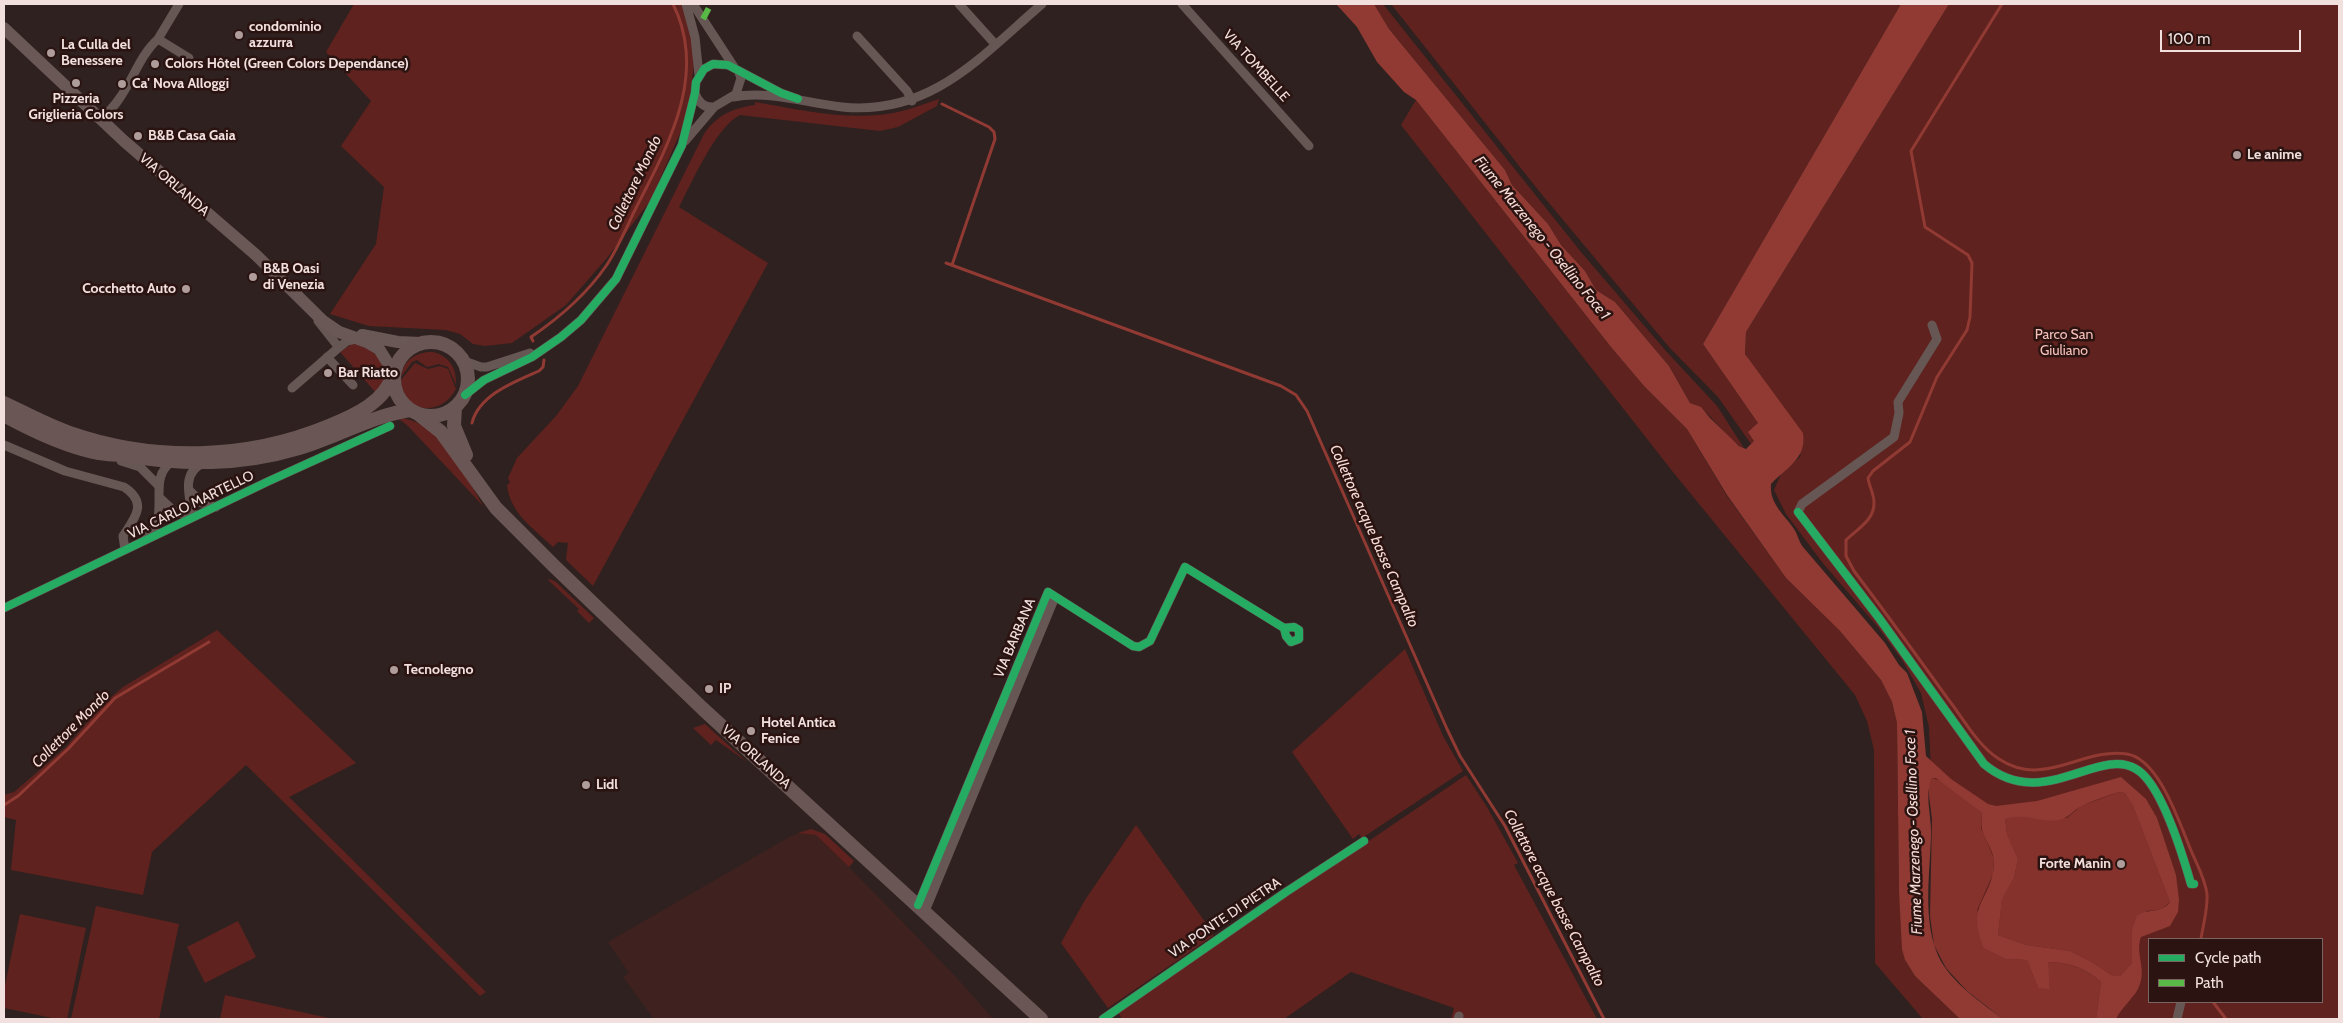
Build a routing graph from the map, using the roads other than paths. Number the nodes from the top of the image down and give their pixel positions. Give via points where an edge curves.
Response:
1 (179, 4) edge
2 (686, 4) edge
3 (693, 4) edge
4 (959, 4) edge
5 (1042, 4) edge
6 (1182, 4) edge
7 (4, 28) edge
8 (857, 36) dead end
9 (158, 39) junction
10 (995, 44) junction
11 (189, 58) dead end
12 (736, 69) junction
13 (699, 75) junction
14 (696, 93) junction
15 (733, 97) junction
16 (798, 99) junction
17 (912, 101) junction
18 (714, 107) junction
19 (101, 120) junction
20 (682, 145) junction
21 (1309, 146) dead end
22 (318, 316) junction
23 (1932, 325) dead end
24 (356, 338) junction
25 (421, 343) junction
26 (336, 349) junction
27 (542, 349) junction
28 (327, 357) junction
29 (464, 361) junction
30 (394, 373) junction
31 (353, 385) dead end
32 (292, 388) dead end
33 (465, 395) junction
34 (4, 403) edge
35 (455, 407) junction
36 (414, 412) junction
37 (4, 415) edge
38 (390, 426) dead end
39 (293, 440) junction
40 (4, 445) edge
41 (100, 454) junction
42 (171, 463) junction
43 (204, 463) junction
44 (159, 486) junction
45 (480, 486) junction
46 (188, 489) junction
47 (160, 502) junction
48 (216, 506) junction
49 (167, 530) junction
50 (143, 542) junction
51 (125, 550) junction
52 (4, 608) edge
53 (1284, 628) dead end
54 (1364, 841) dead end
55 (2194, 884) dead end
56 (922, 908) junction
57 (2181, 1003) edge
58 (1041, 1019) edge
59 (1103, 1019) edge
60 (2177, 1019) edge

1 - 9 street
2 - 13 street via 695,38
3 - 12 street
4 - 10 street
5 - 10 street
6 - 21 street, VIA TOMBELLE
7 - 19 main road, VIA ORLANDA
8 - 17 street via 907,91
9 - 11 street
9 - 19 street via 119,99
10 - 17 street via 946,83
12 - 13 street via 722,63 714,64
12 - 15 street via 741,81
12 - 16 street
13 - 14 street
14 - 18 street via 701,104
14 - 20 street
15 - 16 street via 767,95
15 - 18 street
16 - 17 street via 866,108
18 - 20 street
19 - 22 main road, VIA ORLANDA via 256,255
20 - 27 street via 616,279 581,320
22 - 24 main road, VIA ORLANDA via 331,328
22 - 25 main road, VIA ORLANDA via 361,334
22 - 26 street via 337,345
23 - 55 street via 1938,339 1898,402 1894,437 1802,504 1798,512 1984,764 2005,779 2024,783 2064,778 2116,764 2135,768 2158,795 2191,884
24 - 26 street
24 - 30 main road, VIA ORLANDA via 379,349
25 - 29 main road via 442,343
25 - 30 main road via 403,354
26 - 28 street
27 - 29 street via 487,367
27 - 33 street via 484,380
28 - 31 street
28 - 32 street
29 - 33 main road via 468,381
30 - 36 main road via 397,394
30 - 39 main road, VIA CARLO MARTELLO via 379,399 337,423
33 - 35 main road
34 - 39 main road, VIA CARLO MARTELLO via 69,432 124,446 174,453 226,452
35 - 36 main road via 438,416
35 - 45 main road, VIA ORLANDA via 456,434
36 - 43 main road, VIA CARLO MARTELLO via 370,421 301,448 273,455
36 - 45 main road, VIA ORLANDA via 441,432
37 - 41 main road, VIA CARLO MARTELLO via 43,434
38 - 48 street, VIA CARLO MARTELLO
39 - 42 street, VIA CARLO MARTELLO via 249,453 182,458
40 - 51 street via 48,465 124,487 131,492 138,510 123,538
41 - 42 main road, VIA CARLO MARTELLO
41 - 44 street, VIA CARLO MARTELLO via 140,467
42 - 43 main road, VIA CARLO MARTELLO
42 - 44 street via 162,474
43 - 46 street, VIA CARLO MARTELLO via 190,476
44 - 47 street, VIA CARLO MARTELLO
45 - 56 main road, VIA ORLANDA via 527,540 703,710
46 - 47 street, VIA CARLO MARTELLO via 193,517 175,512
46 - 48 street, VIA CARLO MARTELLO via 202,503
47 - 49 street
47 - 50 street, VIA CARLO MARTELLO via 156,523
48 - 49 street, VIA CARLO MARTELLO
49 - 50 street, VIA CARLO MARTELLO
50 - 51 street, VIA CARLO MARTELLO
51 - 52 street, VIA CARLO MARTELLO
53 - 56 street, VIA BARBANA via 1185,567 1150,641 1139,647 1055,596
54 - 59 street, VIA PONTE DI PIETRA
56 - 58 main road, VIA ORLANDA
57 - 60 street

